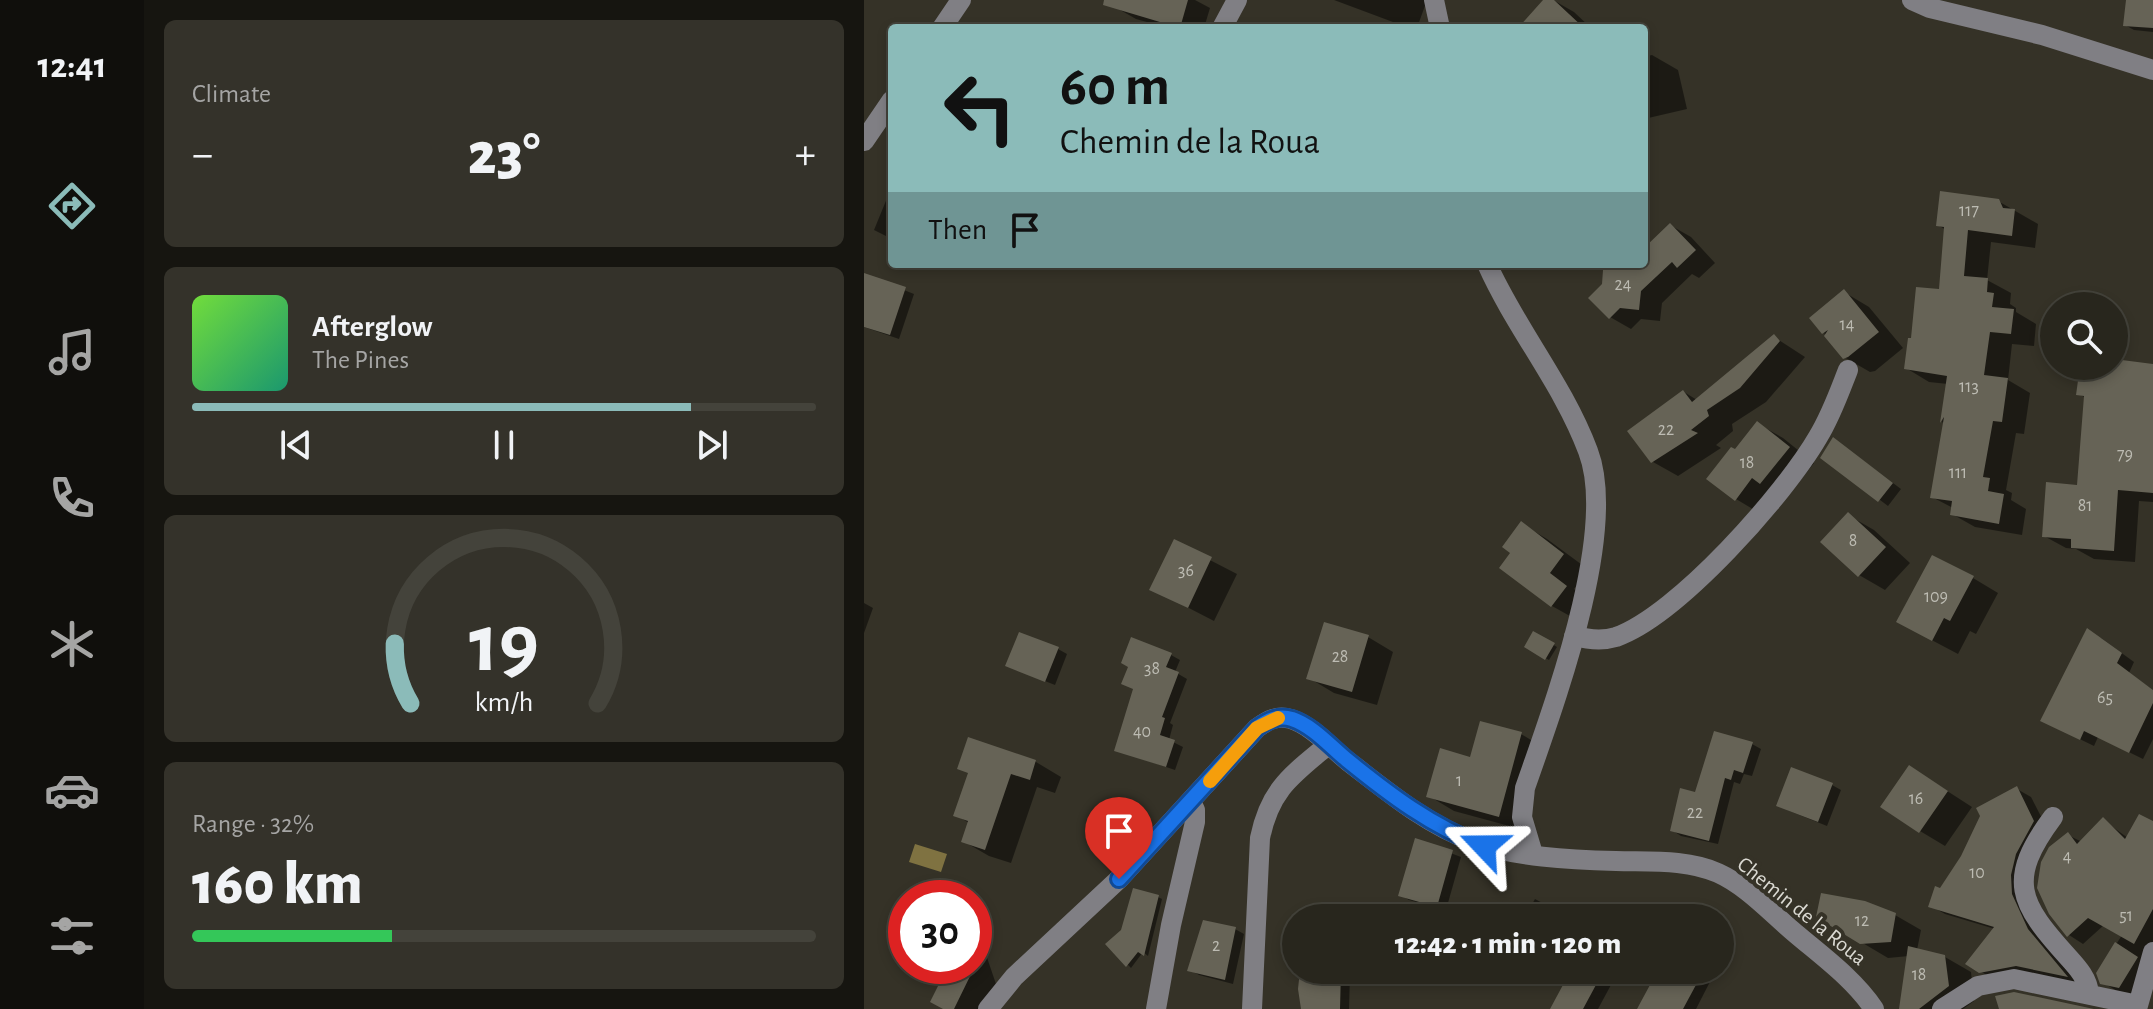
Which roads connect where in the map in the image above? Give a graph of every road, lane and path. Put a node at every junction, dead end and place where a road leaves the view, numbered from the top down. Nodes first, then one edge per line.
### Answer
1 (961, 0) edge
2 (1237, 0) edge
3 (1434, 0) edge
4 (1912, 0) edge
5 (945, 24) edge
6 (1224, 24) edge
7 (1439, 24) edge
8 (2153, 70) edge
9 (888, 106) edge
10 (864, 141) edge
11 (1489, 268) edge
12 (1848, 370) dead end
13 (1574, 636) junction
14 (1328, 745) junction
15 (1191, 802) junction
16 (2053, 817) dead end
17 (1533, 854) junction
18 (2153, 952) edge
19 (2089, 994) junction
20 (2137, 1007) edge
21 (988, 1009) edge
22 (1156, 1009) edge
23 (1252, 1009) edge
24 (1874, 1009) edge
25 (1942, 1009) edge

1 - 5 street
2 - 6 street
3 - 7 street
4 - 8 street
9 - 10 street
11 - 13 street
12 - 13 street
13 - 17 street
14 - 15 street, Chemin de la Roua
14 - 17 street, Chemin de la Roua
14 - 23 street
15 - 21 street, Chemin de la Roua
15 - 22 street
16 - 19 street
17 - 24 street, Chemin de la Roua
18 - 20 street
19 - 20 street
19 - 25 street

